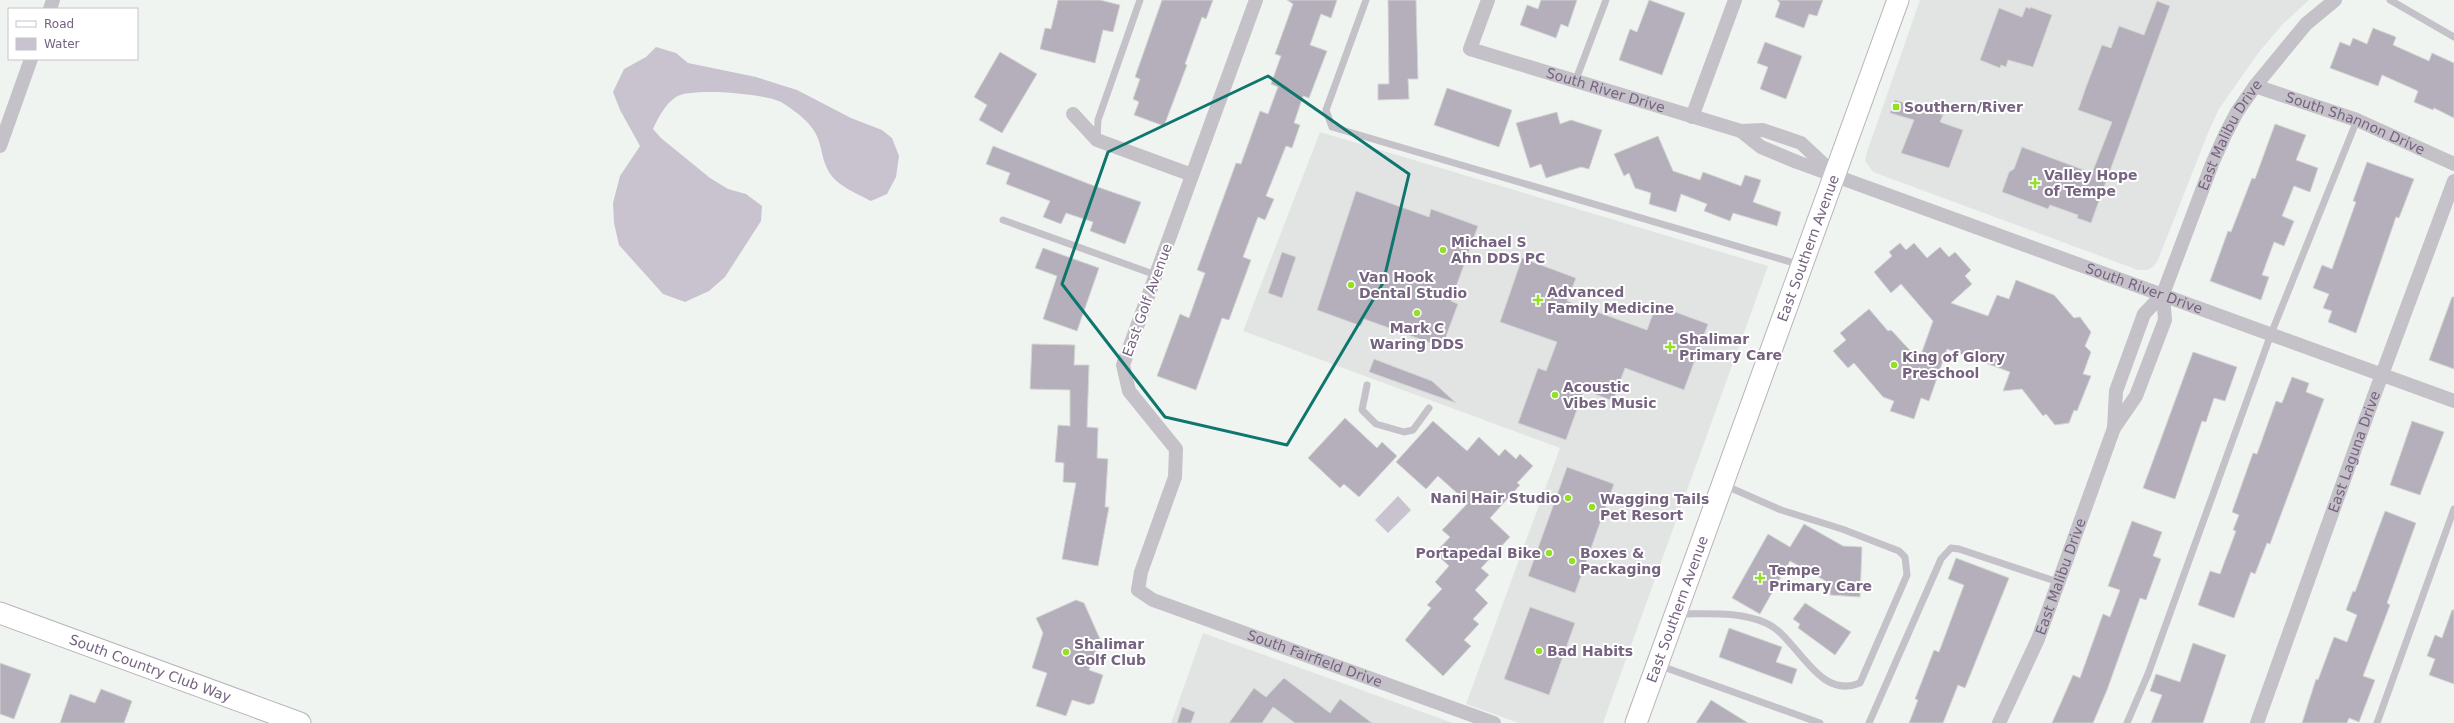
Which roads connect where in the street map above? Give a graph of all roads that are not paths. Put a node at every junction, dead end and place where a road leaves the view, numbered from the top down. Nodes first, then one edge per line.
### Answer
1 (1140, 0) edge
2 (1256, 0) edge
3 (1366, 0) edge
4 (1488, 0) edge
5 (1606, 0) edge
6 (1735, 0) edge
7 (1898, 0) edge
8 (2335, 0) edge
9 (2390, 0) edge
10 (2454, 37) edge
11 (32, 60) edge
12 (1575, 82) junction
13 (2255, 86) junction
14 (1073, 114) dead end
15 (1692, 117) junction
16 (2356, 120) junction
17 (1097, 140) junction
18 (0, 146) edge
19 (2454, 164) edge
20 (1192, 175) junction
21 (1835, 175) junction
22 (2454, 181) edge
23 (1003, 220) dead end
24 (1803, 266) junction
25 (1156, 275) junction
26 (2164, 294) junction
27 (2272, 334) junction
28 (2382, 374) junction
29 (1368, 385) dead end
30 (2454, 401) edge
31 (1429, 408) dead end
32 (2114, 428) junction
33 (1723, 484) junction
34 (2454, 509) edge
35 (2058, 582) junction
36 (1138, 590) joint
37 (0, 613) edge
38 (1676, 614) junction
39 (1658, 665) junction
40 (300, 723) edge
41 (1494, 723) edge
42 (1636, 723) edge
43 (1820, 723) edge
44 (1868, 723) edge
45 (2000, 723) edge
46 (2127, 723) edge
47 (2257, 723) edge
48 (2377, 723) edge

1 - 17 lane
2 - 20 street, East Golf Avenue
3 - 24 lane
4 - 12 street, South River Drive
5 - 12 lane
6 - 15 street
7 - 21 main road, East Southern Avenue
8 - 13 street, East Malibu Drive
9 - 10 lane
11 - 18 street
12 - 15 street, South River Drive
13 - 16 street, South Shannon Drive
13 - 26 street, East Malibu Drive
14 - 17 street
15 - 21 street, South River Drive
16 - 19 street, South Shannon Drive
16 - 27 lane
17 - 20 street
20 - 25 street, East Golf Avenue
21 - 24 main road, East Southern Avenue
21 - 26 street, South River Drive
22 - 28 street, East Laguna Drive
23 - 25 lane
24 - 33 main road, East Southern Avenue
25 - 36 street, East Golf Avenue
26 - 27 street, South River Drive
26 - 32 street, East Malibu Drive
26 - 32 street, East Malibu Drive
27 - 28 street, South River Drive
27 - 46 lane
28 - 30 street, South River Drive
28 - 47 street, East Laguna Drive
29 - 31 lane
32 - 35 street, East Malibu Drive
33 - 38 main road, East Southern Avenue
33 - 38 lane
34 - 48 lane
35 - 44 lane
35 - 45 street, East Malibu Drive
36 - 41 street, South Fairfield Drive
37 - 40 main road, South Country Club Way
38 - 39 main road, East Southern Avenue
39 - 42 main road, East Southern Avenue
39 - 43 lane

